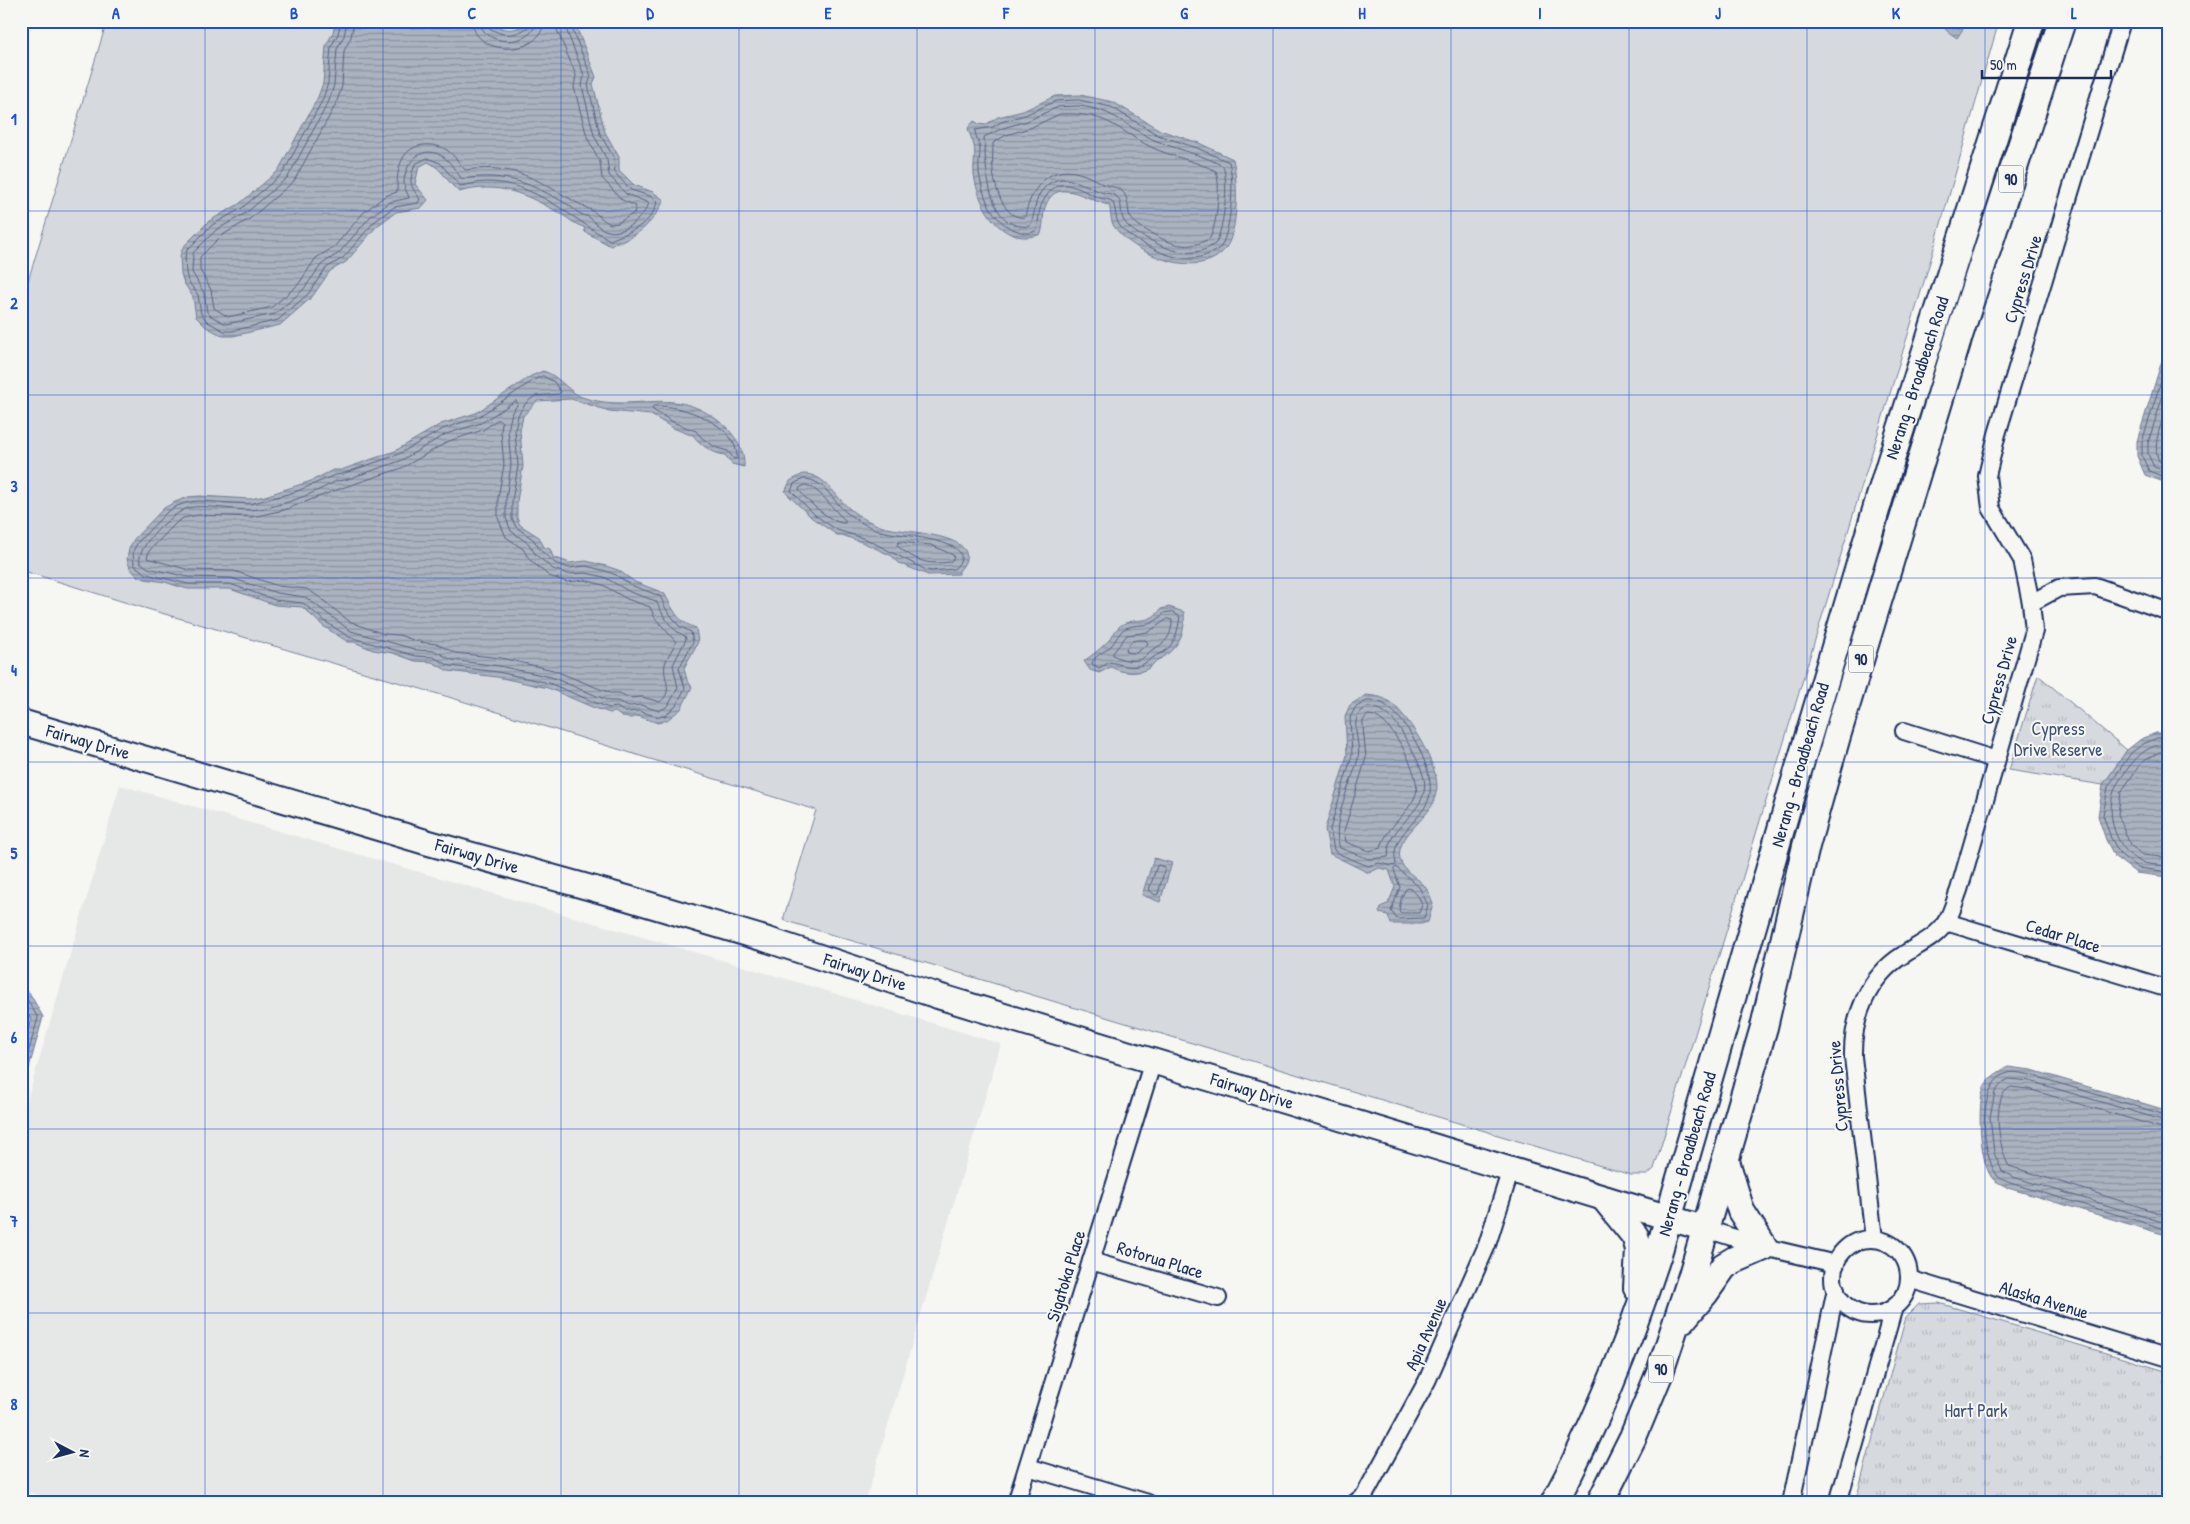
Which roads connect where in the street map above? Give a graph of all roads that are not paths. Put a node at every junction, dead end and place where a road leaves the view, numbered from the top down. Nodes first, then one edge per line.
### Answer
1 (2031, 21) edge
2 (2062, 21) edge
3 (2122, 21) edge
4 (2031, 603) junction
5 (2169, 612) edge
6 (21, 722) edge
7 (1904, 731) dead end
8 (1996, 760) junction
9 (1946, 922) junction
10 (2169, 989) edge
11 (1153, 1061) junction
12 (1726, 1161) junction
13 (1511, 1169) junction
14 (1606, 1200) junction
15 (1668, 1218) junction
16 (1706, 1229) junction
17 (1874, 1239) junction
18 (1764, 1247) junction
19 (1091, 1260) junction
20 (1836, 1264) junction
21 (1909, 1280) junction
22 (1836, 1289) junction
23 (1218, 1298) dead end
24 (1894, 1307) junction
25 (1635, 1324) junction
26 (1675, 1329) junction
27 (2169, 1358) edge
28 (1028, 1467) junction
29 (1016, 1503) edge
30 (1148, 1503) edge
31 (1355, 1503) edge
32 (1554, 1503) edge
33 (1600, 1503) edge
34 (1791, 1503) edge
35 (1838, 1503) edge

1 - 15 main road, Nerang - Broadbeach Road / 90
2 - 12 main road, Nerang - Broadbeach Road / 90
3 - 4 street, Cypress Drive
4 - 5 street
4 - 8 street, Cypress Drive
6 - 11 street, Fairway Drive
7 - 8 street
8 - 9 street, Cypress Drive
9 - 10 street, Cedar Place
9 - 17 street, Cypress Drive
11 - 13 street, Fairway Drive
11 - 19 street, Sigatoka Place
12 - 16 main road, Nerang - Broadbeach Road / 90
12 - 18 main road
13 - 14 street, Fairway Drive
13 - 31 street, Apia Avenue
14 - 15 street, Fairway Drive
14 - 25 main road
15 - 16 street, Fairway Drive
15 - 25 main road, Nerang - Broadbeach Road / 90
16 - 18 street
16 - 26 main road, Nerang - Broadbeach Road / 90
17 - 20 street
17 - 21 street
18 - 20 street
18 - 26 main road
19 - 23 street, Rotorua Place
19 - 28 street, Sigatoka Place
20 - 22 street
21 - 24 street
21 - 27 street, Alaska Avenue
22 - 24 street
22 - 34 street
24 - 35 street
25 - 32 main road, Nerang - Broadbeach Road / 90
26 - 33 main road, Nerang - Broadbeach Road / 90
28 - 29 street, Sigatoka Place
28 - 30 street

